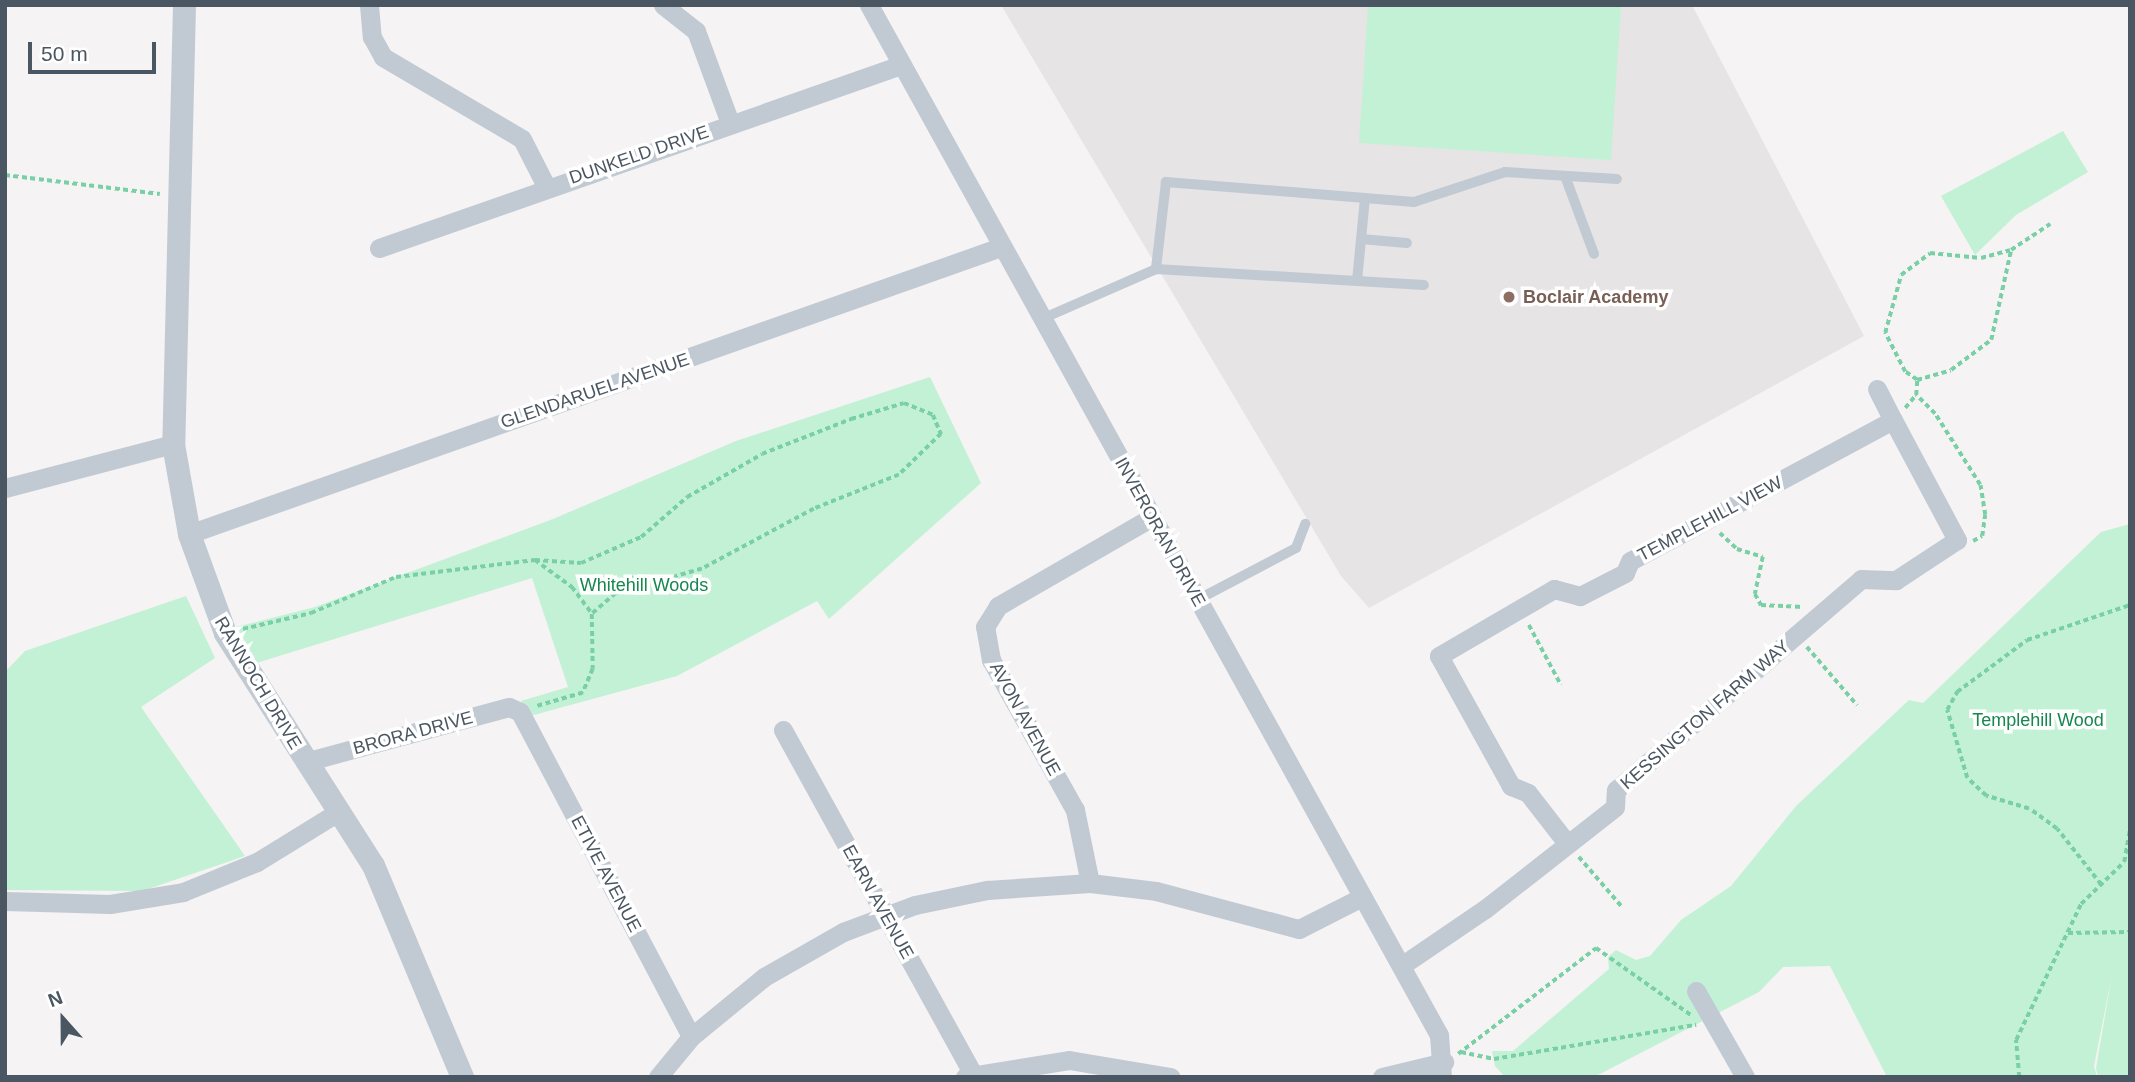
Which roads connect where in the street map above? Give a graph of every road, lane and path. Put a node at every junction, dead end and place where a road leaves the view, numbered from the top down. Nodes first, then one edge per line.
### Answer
1 (184, 5) edge
2 (369, 5) edge
3 (663, 5) edge
4 (869, 5) edge
5 (901, 65) junction
6 (730, 123) junction
7 (5, 175) edge
8 (1565, 176) junction
9 (1616, 179) dead end
10 (547, 188) junction
11 (183, 195) junction
12 (1365, 198) junction
13 (2050, 224) dead end
14 (1361, 239) junction
15 (1407, 243) dead end
16 (1001, 247) junction
17 (379, 248) dead end
18 (2011, 250) junction
19 (1594, 254) dead end
20 (1156, 269) junction
21 (1357, 281) junction
22 (1424, 285) dead end
23 (1044, 318) junction
24 (1917, 380) junction
25 (1877, 389) dead end
26 (1892, 420) junction
27 (173, 444) junction
28 (5, 488) edge
29 (1152, 517) junction
30 (1711, 519) junction
31 (1305, 524) dead end
32 (189, 534) junction
33 (1957, 540) junction
34 (535, 560) junction
35 (1197, 600) junction
36 (2130, 605) edge
37 (1520, 608) junction
38 (592, 614) junction
39 (1816, 617) junction
40 (225, 634) junction
41 (1796, 635) junction
42 (1561, 685) dead end
43 (1857, 705) dead end
44 (520, 712) junction
45 (783, 730) dead end
46 (305, 762) junction
47 (338, 811) junction
48 (2130, 829) edge
49 (1566, 842) junction
50 (1090, 883) junction
51 (2101, 885) junction
52 (1362, 897) junction
53 (5, 901) edge
54 (1623, 908) dead end
55 (884, 915) junction
56 (2130, 932) edge
57 (2068, 933) junction
58 (1401, 966) junction
59 (1703, 1006) junction
60 (691, 1037) junction
61 (1461, 1052) junction
62 (1443, 1069) edge
63 (969, 1075) edge
64 (462, 1077) edge
65 (658, 1077) edge
66 (1171, 1077) edge
67 (1382, 1077) edge
68 (1745, 1077) edge
69 (2019, 1077) edge

1 - 11 street, RANNOCH DRIVE
2 - 10 street
3 - 6 street
4 - 5 street, INVERORAN DRIVE
5 - 6 street, DUNKELD DRIVE
5 - 16 street, INVERORAN DRIVE
6 - 10 street, DUNKELD DRIVE
7 - 11 path
8 - 9 lane
8 - 12 lane
8 - 19 lane
10 - 17 street, DUNKELD DRIVE
11 - 27 street, RANNOCH DRIVE
12 - 14 lane
12 - 20 lane
13 - 18 path
14 - 15 lane
14 - 21 lane
16 - 23 street, INVERORAN DRIVE
16 - 32 street, GLENDARUEL AVENUE
18 - 24 path
18 - 24 path
20 - 21 lane
20 - 23 lane
21 - 22 lane
23 - 29 street, INVERORAN DRIVE
24 - 33 path
25 - 26 street
26 - 30 street, TEMPLEHILL VIEW
26 - 33 street
27 - 28 street
27 - 32 street, RANNOCH DRIVE
29 - 35 street, INVERORAN DRIVE
29 - 50 street, AVON AVENUE
30 - 37 street, TEMPLEHILL VIEW
30 - 39 path
31 - 35 lane
32 - 40 street, RANNOCH DRIVE
33 - 39 street, KESSINGTON FARM WAY
34 - 38 path
34 - 38 path
34 - 40 path
35 - 52 street, INVERORAN DRIVE
36 - 51 path
37 - 42 path
37 - 49 street, TEMPLEHILL VIEW
38 - 44 path
39 - 41 street, KESSINGTON FARM WAY
40 - 46 street, RANNOCH DRIVE
41 - 43 path
41 - 49 street, KESSINGTON FARM WAY
44 - 46 street, BRORA DRIVE
44 - 60 street, ETIVE AVENUE
45 - 55 street, EARN AVENUE
46 - 47 street, RANNOCH DRIVE
47 - 53 street
47 - 64 street, RANNOCH DRIVE
48 - 51 path
49 - 54 path
49 - 58 street, KESSINGTON FARM WAY
50 - 52 street
50 - 55 street
51 - 57 path
52 - 58 street, INVERORAN DRIVE
55 - 60 street
55 - 63 street, EARN AVENUE
56 - 57 path
57 - 69 path
58 - 62 street, INVERORAN DRIVE
59 - 61 path
59 - 61 path
59 - 68 street
60 - 65 street
61 - 62 path
62 - 67 street
63 - 66 street

